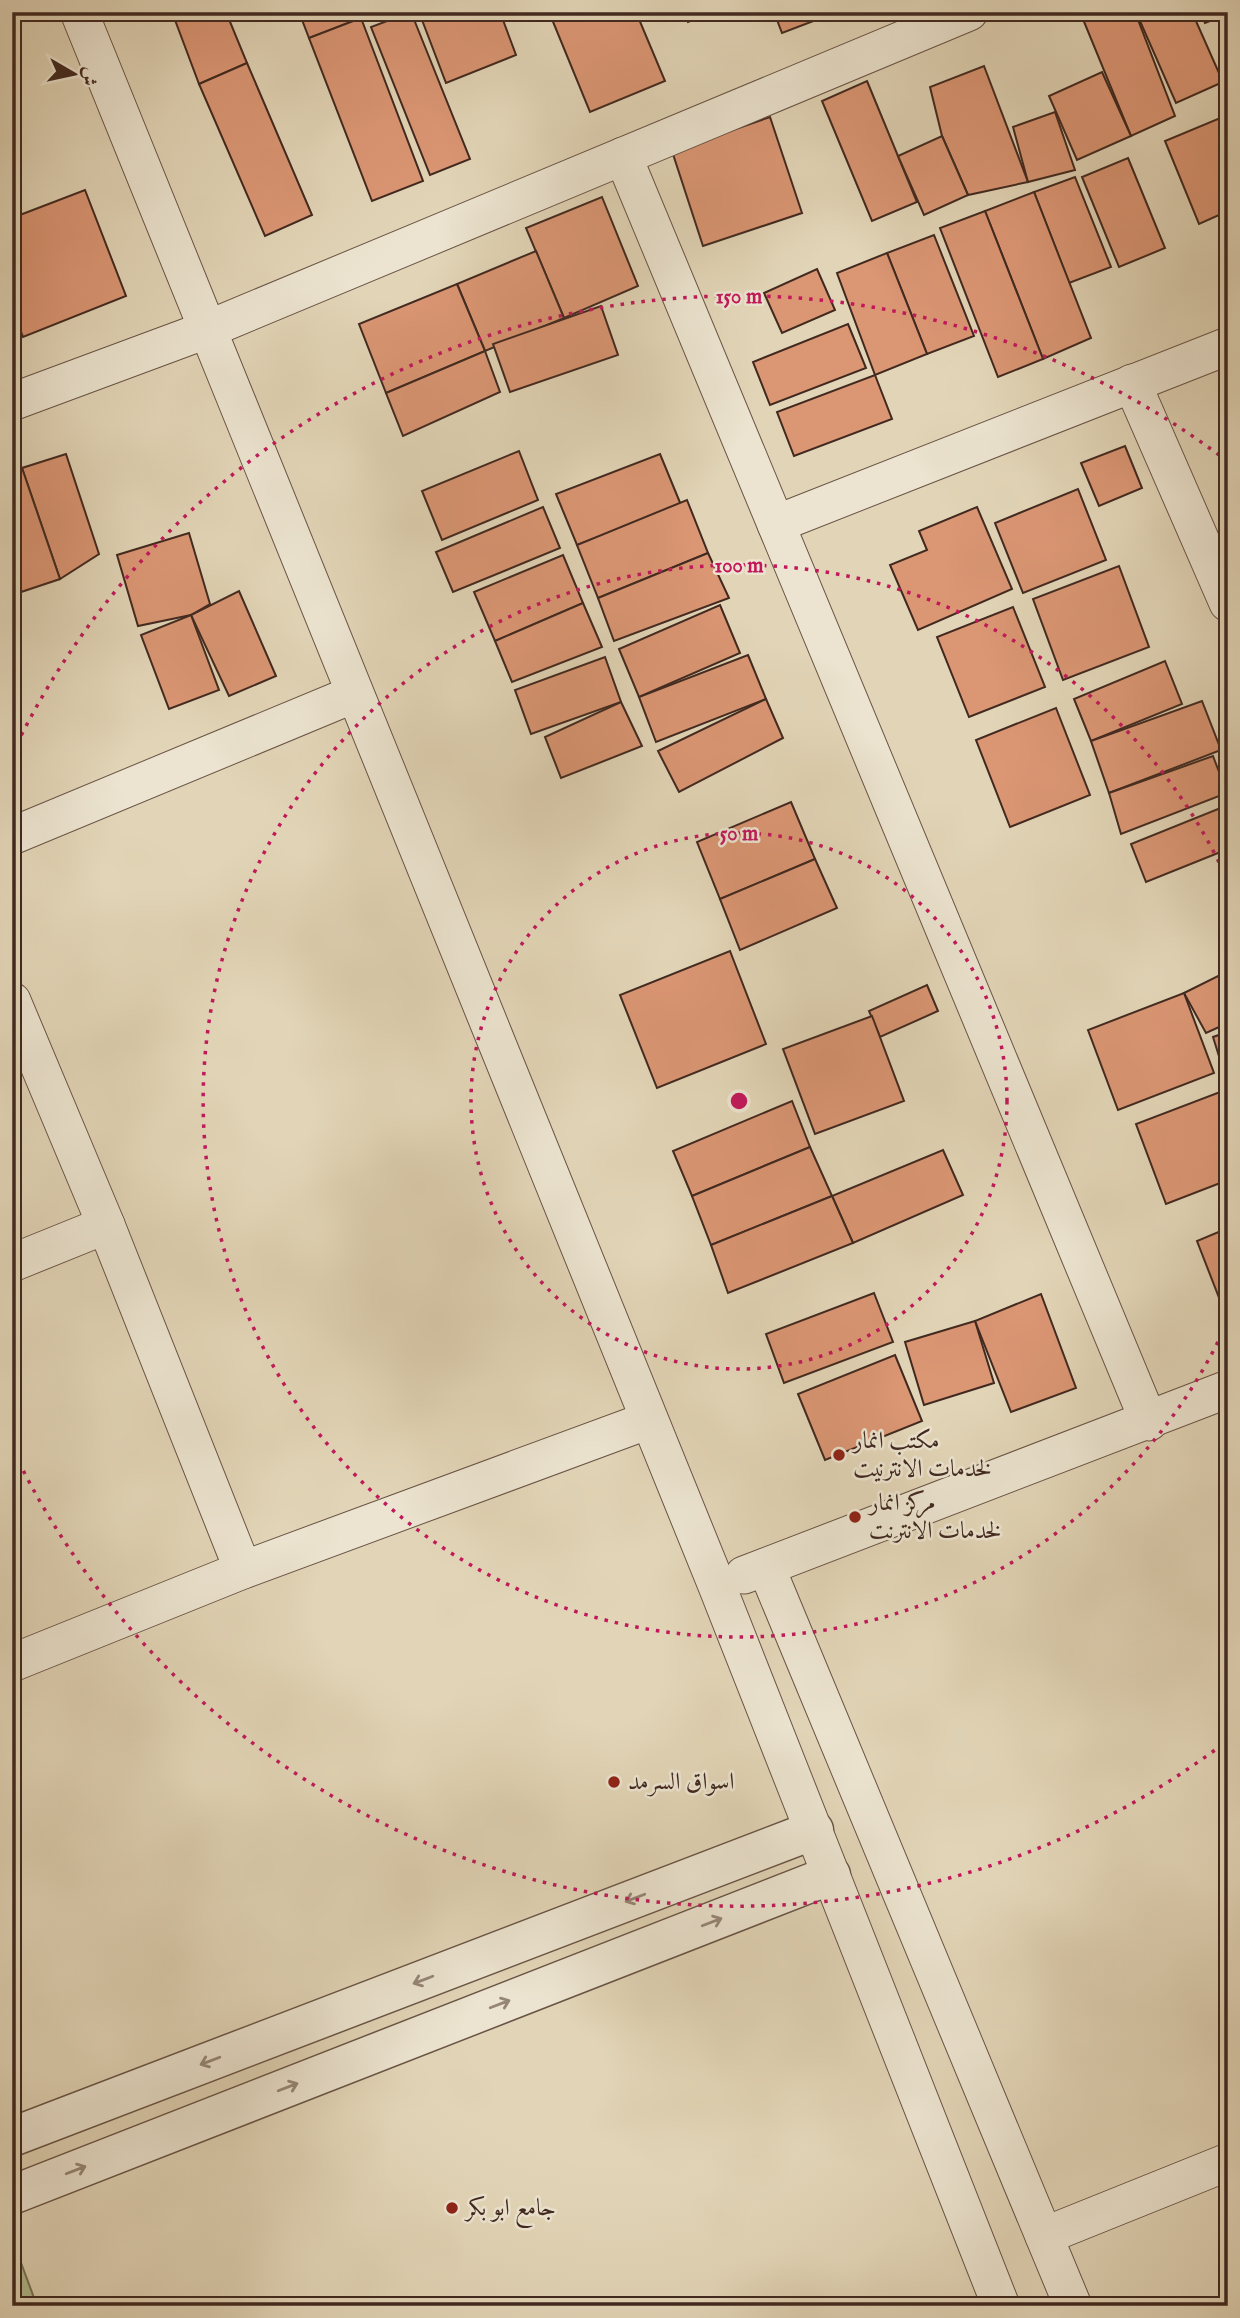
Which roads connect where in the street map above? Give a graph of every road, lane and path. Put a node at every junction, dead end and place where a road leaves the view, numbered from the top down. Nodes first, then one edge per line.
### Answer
1 (79, 12) edge
2 (969, 12) edge
3 (623, 156) junction
4 (206, 330) junction
5 (1228, 346) edge
6 (1132, 383) junction
7 (12, 402) edge
8 (776, 524) junction
9 (1228, 603) edge
10 (354, 694) junction
11 (12, 836) edge
12 (12, 1001) edge
13 (106, 1225) junction
14 (12, 1263) edge
15 (1228, 1390) edge
16 (649, 1420) junction
17 (1149, 1422) junction
18 (766, 1567) junction
19 (243, 1570) junction
20 (717, 1586) junction
21 (12, 1663) edge
22 (814, 1830) junction
23 (831, 1875) junction
24 (12, 2137) edge
25 (1228, 2162) edge
26 (12, 2195) edge
27 (1044, 2236) junction
28 (1002, 2306) edge
29 (1073, 2306) edge

1 - 4 street
2 - 3 street
3 - 4 street
3 - 8 street
4 - 7 street
4 - 10 street
5 - 6 street
6 - 8 street
6 - 9 street
8 - 17 street
10 - 11 street
10 - 16 street
12 - 13 street
13 - 14 street
13 - 19 street
15 - 17 street
16 - 19 street
16 - 20 street
17 - 18 street
18 - 20 street
18 - 27 street
19 - 21 street
20 - 22 street
22 - 23 street
22 -> 24 street
26 -> 23 street
23 - 28 street
25 - 27 street
27 - 29 street

